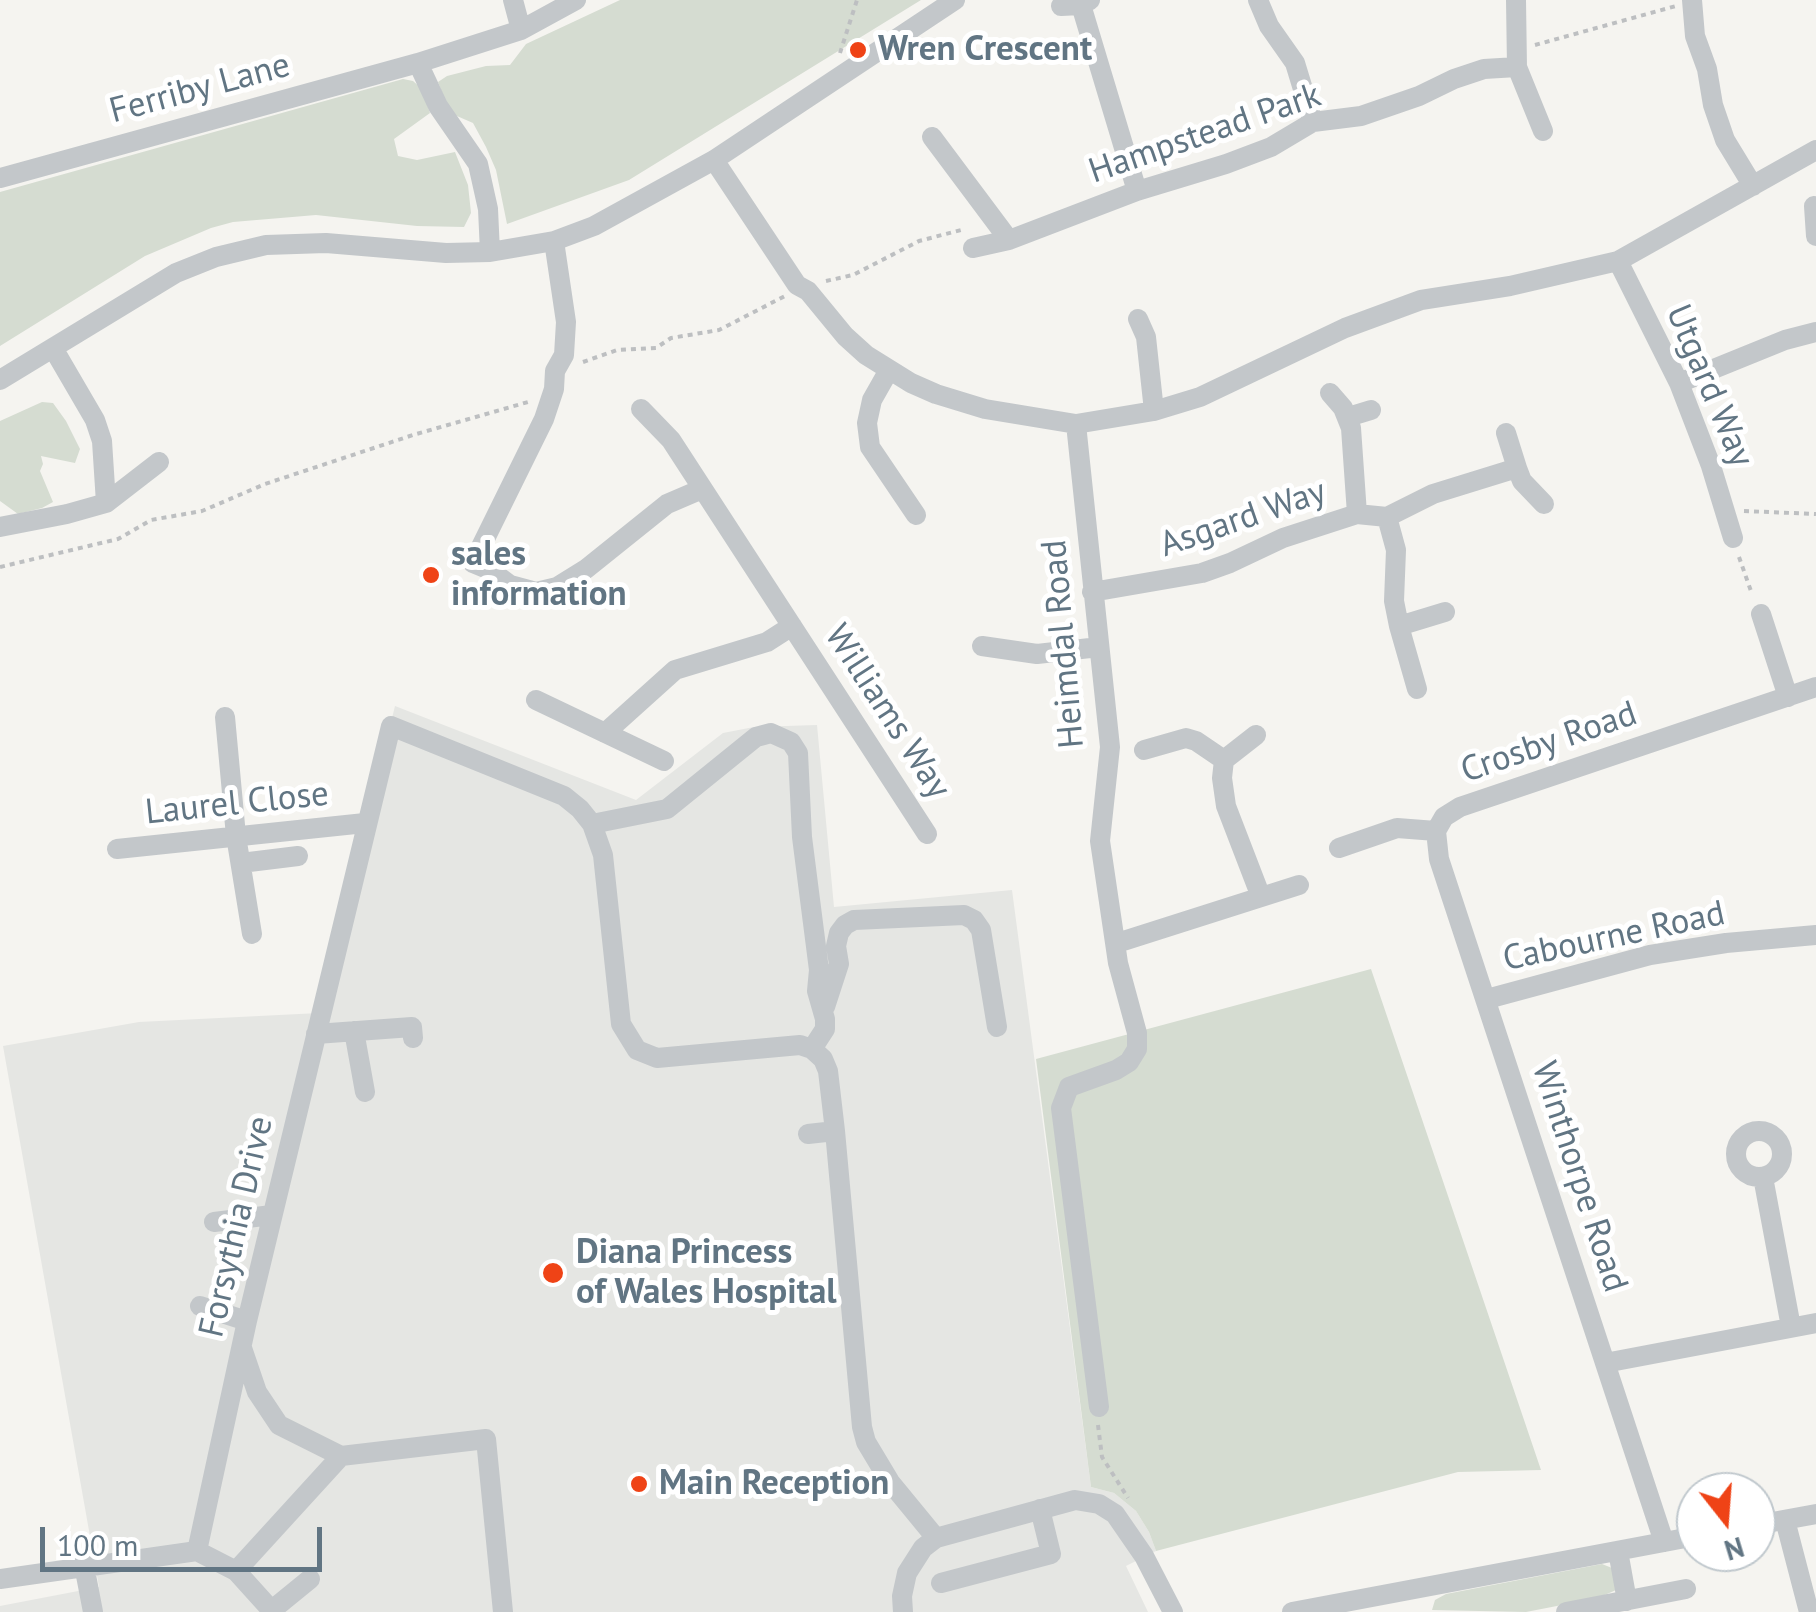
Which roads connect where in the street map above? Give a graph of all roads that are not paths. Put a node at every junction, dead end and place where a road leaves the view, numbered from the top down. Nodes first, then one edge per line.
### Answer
1 (513, 0) edge
2 (576, 0) edge
3 (956, 0) edge
4 (1258, 0) edge
5 (1516, 0) edge
6 (1691, 2) edge
7 (1077, 4) edge
8 (521, 30) junction
9 (418, 63) junction
10 (1517, 66) junction
11 (1313, 122) junction
12 (1542, 131) dead end
13 (932, 137) dead end
14 (1816, 150) edge
15 (714, 160) junction
16 (0, 178) edge
17 (1753, 186) junction
18 (1137, 191) junction
19 (1814, 206) edge
20 (1816, 236) edge
21 (1008, 240) junction
22 (554, 241) junction
23 (977, 247) road end
24 (490, 252) junction
25 (1618, 261) junction
26 (1138, 318) dead end
27 (1816, 332) edge
28 (53, 348) junction
29 (889, 370) junction
30 (0, 380) edge
31 (1679, 383) junction
32 (1330, 393) dead end
33 (641, 409) dead end
34 (1371, 410) dead end
35 (1154, 411) junction
36 (1348, 418) junction
37 (1076, 424) junction
38 (1506, 433) dead end
39 (160, 462) dead end
40 (1517, 468) junction
41 (702, 489) junction
42 (106, 503) junction
43 (1544, 504) dead end
44 (1357, 514) junction
45 (916, 515) dead end
46 (1387, 517) junction
47 (0, 526) edge
48 (1733, 538) road end
49 (1092, 592) junction
50 (1757, 604) road end
51 (1445, 612) dead end
52 (792, 626) junction
53 (1398, 626) junction
54 (982, 646) dead end
55 (1099, 647) junction
56 (1816, 687) edge
57 (1417, 689) dead end
58 (1788, 697) junction
59 (536, 700) dead end
60 (225, 717) dead end
61 (605, 733) junction
62 (1256, 735) dead end
63 (1144, 750) dead end
64 (1224, 760) junction
65 (664, 761) dead end
66 (365, 823) junction
67 (592, 824) junction
68 (1436, 831) junction
69 (927, 834) dead end
70 (236, 836) junction
71 (1339, 848) dead end
72 (117, 849) dead end
73 (298, 856) dead end
74 (241, 864) junction
75 (1299, 885) dead end
76 (1261, 897) junction
77 (252, 934) dead end
78 (1816, 935) edge
79 (1116, 944) junction
80 (1487, 998) junction
81 (825, 1020) junction
82 (997, 1027) dead end
83 (354, 1031) junction
84 (316, 1034) junction
85 (413, 1038) dead end
86 (812, 1049) junction
87 (365, 1092) dead end
88 (835, 1131) junction
89 (808, 1134) dead end
90 (1763, 1177) dead end
91 (272, 1215) junction
92 (214, 1222) dead end
93 (200, 1306) dead end
94 (247, 1321) junction
95 (1816, 1323) edge
96 (1791, 1328) junction
97 (242, 1346) junction
98 (1605, 1363) junction
99 (1099, 1407) road end
100 (341, 1456) junction
101 (1040, 1509) junction
102 (1816, 1514) edge
103 (1784, 1520) junction
104 (1776, 1521) edge
105 (936, 1538) junction
106 (1676, 1540) edge
107 (1664, 1542) junction
108 (197, 1551) junction
109 (1618, 1551) junction
110 (84, 1565) junction
111 (236, 1571) junction
112 (0, 1579) edge
113 (310, 1579) dead end
114 (941, 1583) dead end
115 (1416, 1590) junction
116 (1686, 1590) dead end
117 (1627, 1601) junction
118 (272, 1611) edge
119 (93, 1612) edge
120 (503, 1612) edge
121 (903, 1612) edge
122 (1172, 1612) edge
123 (1292, 1612) edge
124 (1422, 1612) edge
125 (1566, 1612) edge
126 (1810, 1612) edge

1 - 8 street
2 - 8 street, Ferriby Lane
3 - 15 street
4 - 11 street
5 - 10 street
6 - 17 street
7 - 18 street
8 - 9 street, Ferriby Lane
9 - 16 street, Ferriby Lane
9 - 24 street
10 - 11 street, Hampstead Park
10 - 12 street
11 - 18 street, Hampstead Park
13 - 21 street
14 - 17 street
15 - 22 street
15 - 29 street
17 - 25 street
18 - 21 street, Hampstead Park
19 - 20 street
21 - 23 street, Hampstead Park
22 - 24 street
22 - 41 street
24 - 28 street
25 - 31 street, Utgard Way
25 - 35 street
26 - 35 street
27 - 31 street
28 - 30 street
28 - 42 street
29 - 37 street
29 - 45 street
31 - 48 street, Utgard Way
32 - 36 street
33 - 41 street, Williams Way
34 - 36 street
35 - 37 street
36 - 44 street, Asgard Way
37 - 49 street, Heimdal Road
38 - 40 street
39 - 42 street
40 - 43 street
40 - 46 street
41 - 52 street, Williams Way
42 - 47 street
44 - 46 street, Asgard Way
44 - 49 street, Asgard Way
46 - 53 street
49 - 55 street, Heimdal Road
50 - 58 street
51 - 53 street
52 - 61 street, Williams Way
52 - 69 street, Williams Way
53 - 57 street
54 - 55 street
55 - 79 street, Heimdal Road
56 - 58 street, Crosby Road
58 - 68 street, Crosby Road
59 - 61 street
60 - 70 street
61 - 65 street
62 - 64 street
63 - 64 street
64 - 76 street
66 - 67 street, Forsythia Drive
66 - 70 street, Laurel Close
66 - 84 street, Forsythia Drive
67 - 81 street
67 - 86 street
68 - 71 street, Crosby Road
68 - 80 street, Winthorpe Road
70 - 72 street, Laurel Close
70 - 74 street
73 - 74 street
74 - 77 street
75 - 76 street
76 - 79 street
78 - 80 street, Cabourne Road
79 - 99 street, Heimdal Road
80 - 98 street, Winthorpe Road
81 - 82 street
81 - 86 street
83 - 84 street
83 - 85 street
83 - 87 street
84 - 91 street, Forsythia Drive
86 - 88 street
88 - 89 street
88 - 105 street
90 - 96 street
91 - 92 street
91 - 94 street, Forsythia Drive
93 - 94 street
94 - 97 street, Forsythia Drive
95 - 96 street
96 - 98 street
97 - 100 street
97 - 108 street, Forsythia Drive
98 - 107 street, Winthorpe Road
100 - 111 street
100 - 120 street
101 - 105 street
101 - 114 street
101 - 122 street
102 - 103 street
103 - 104 street
103 - 126 street
105 - 121 street
106 - 107 street
107 - 109 street
108 - 110 street
108 - 111 street
109 - 115 street
109 - 117 street
110 - 112 street
110 - 119 street
111 - 118 street
113 - 118 street
115 - 123 street
115 - 124 street
116 - 117 street
117 - 125 street

